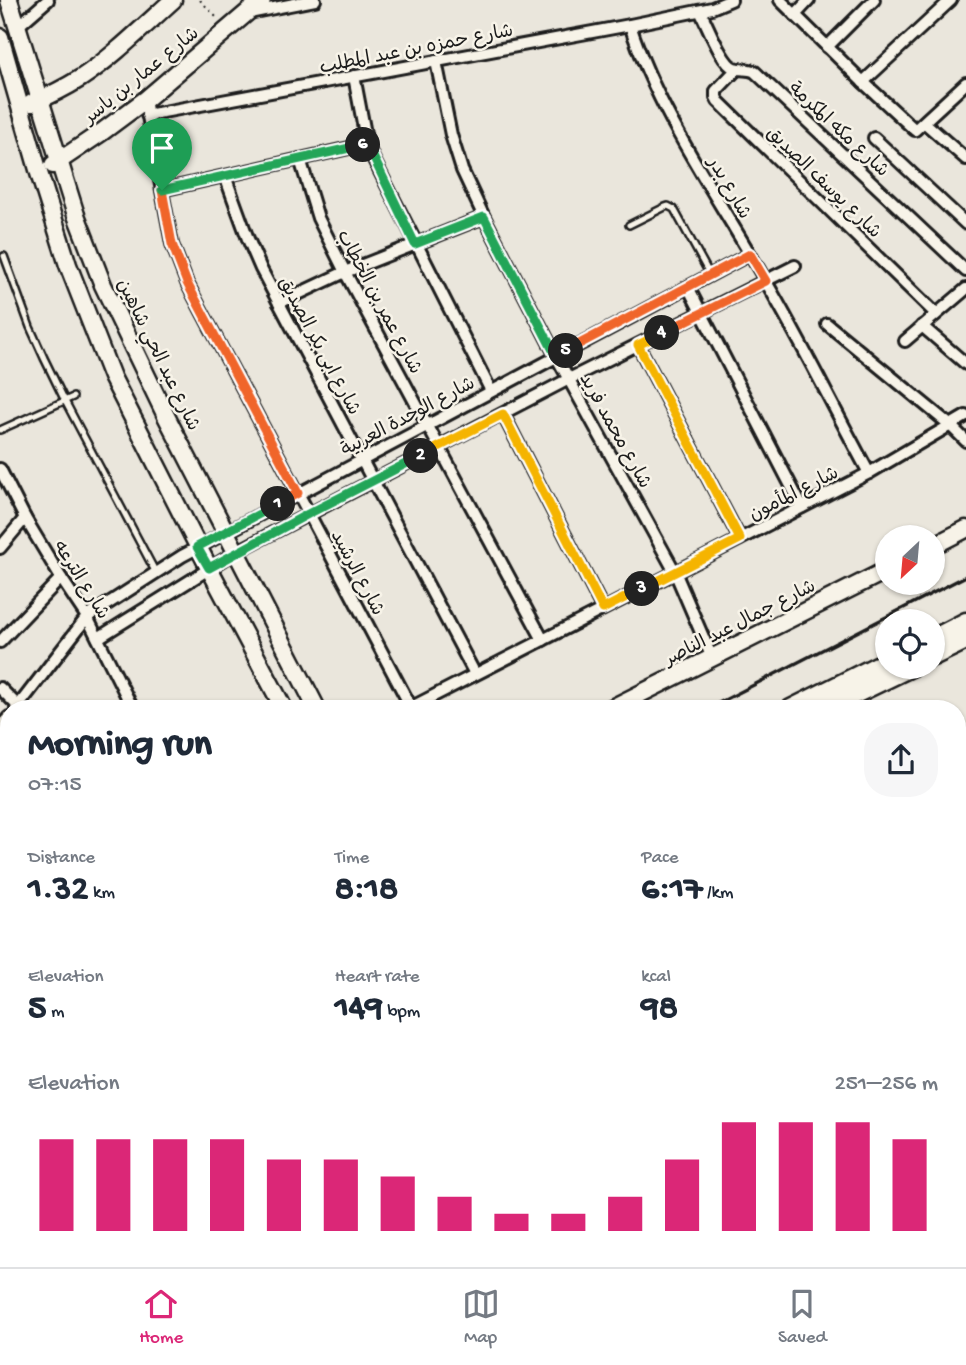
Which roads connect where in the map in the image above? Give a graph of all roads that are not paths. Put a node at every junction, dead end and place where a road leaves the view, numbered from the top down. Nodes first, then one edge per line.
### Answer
1 (9, 0) edge
2 (48, 0) edge
3 (173, 0) edge
4 (262, 0) edge
5 (315, 0) edge
6 (731, 0) edge
7 (780, 0) edge
8 (809, 0) edge
9 (874, 0) edge
10 (951, 0) edge
11 (700, 11) junction
12 (248, 13) junction
13 (795, 15) junction
14 (630, 25) junction
15 (18, 27) junction
16 (0, 37) edge
17 (827, 47) junction
18 (436, 61) junction
19 (3, 62) edge
20 (737, 69) junction
21 (354, 76) junction
22 (863, 82) junction
23 (966, 83) edge
24 (955, 93) junction
25 (40, 99) junction
26 (966, 103) edge
27 (146, 107) junction
28 (21, 108) junction
29 (925, 123) junction
30 (874, 138) dead end
31 (367, 144) junction
32 (300, 159) junction
33 (966, 159) edge
34 (60, 161) junction
35 (39, 173) junction
36 (225, 176) junction
37 (162, 190) junction
38 (484, 217) junction
39 (966, 224) edge
40 (629, 225) dead end
41 (415, 244) junction
42 (750, 254) junction
43 (4, 256) dead end
44 (795, 266) dead end
45 (966, 271) edge
46 (345, 272) junction
47 (710, 275) junction
48 (766, 281) junction
49 (688, 287) junction
50 (966, 289) edge
51 (279, 303) junction
52 (702, 313) junction
53 (936, 314) junction
54 (827, 324) dead end
55 (922, 326) junction
56 (905, 341) dead end
57 (638, 345) junction
58 (556, 356) junction
59 (966, 364) edge
60 (569, 379) junction
61 (491, 391) junction
62 (73, 397) dead end
63 (65, 401) junction
64 (503, 414) junction
65 (966, 416) edge
66 (427, 425) junction
67 (950, 425) junction
68 (0, 430) edge
69 (966, 441) edge
70 (439, 447) junction
71 (362, 459) junction
72 (0, 469) edge
73 (869, 473) junction
74 (374, 480) junction
75 (298, 493) junction
76 (803, 507) junction
77 (308, 514) junction
78 (25, 518) junction
79 (966, 529) edge
80 (225, 532) junction
81 (740, 539) junction
82 (945, 540) edge
83 (197, 547) junction
84 (0, 548) edge
85 (236, 552) junction
86 (209, 568) junction
87 (675, 572) junction
88 (156, 573) junction
89 (875, 575) edge
90 (61, 578) junction
91 (603, 609) junction
92 (87, 617) junction
93 (966, 622) edge
94 (945, 633) edge
95 (98, 638) junction
96 (543, 640) junction
97 (966, 640) edge
98 (0, 642) edge
99 (945, 650) edge
100 (712, 659) junction
101 (875, 667) edge
102 (475, 674) junction
103 (886, 679) edge
104 (25, 700) edge
105 (129, 700) edge
106 (279, 700) edge
107 (312, 700) edge
108 (406, 700) edge
109 (425, 700) edge
110 (628, 700) edge
111 (809, 700) edge
112 (843, 700) edge

1 - 15 main road, شارع عبد الحي شاهين
2 - 15 street
3 - 25 main road, شارع عمار بن ياسر
4 - 12 main road, شارع عمار بن ياسر
5 - 12 street
6 - 11 street, شارع حمزه بن عبد المطلب
7 - 13 street
8 - 13 street
9 - 17 street
10 - 22 street
11 - 14 street, شارع حمزه بن عبد المطلب
11 - 20 street, شارع مكه المكرمة
12 - 27 main road, شارع عمار بن ياسر
13 - 17 street
14 - 18 street, شارع حمزه بن عبد المطلب
14 - 42 street, شارع بدر
15 - 25 main road, شارع عبد الحي شاهين
16 - 19 main road
17 - 22 street
18 - 21 street, شارع حمزه بن عبد المطلب
18 - 38 street, شارع محمد فريد
19 - 28 main road
20 - 45 street, شارع مكه المكرمة
20 - 53 street, شارع يوسف الصديق
21 - 27 street, شارع حمزه بن عبد المطلب
21 - 31 street
22 - 29 street
23 - 24 street
24 - 26 street
24 - 29 street
25 - 28 main road, شارع عمار بن ياسر
25 - 34 main road, شارع عبد الحي شاهين
27 - 34 main road, شارع عمار بن ياسر
27 - 37 street, شارع الرشيد
28 - 35 main road
29 - 33 street
30 - 39 street
31 - 32 street
31 - 41 street
32 - 36 street
32 - 46 street, شارع عمر بن الخطاب
34 - 35 main road, شارع عمار بن ياسر
34 - 80 main road, شارع عبد الحي شاهين
35 - 83 main road
36 - 37 street
36 - 51 street, شارع ابى بكر الصديق
37 - 75 street, شارع الرشيد
38 - 41 street
38 - 58 street, شارع محمد فريد
40 - 47 lane
41 - 46 street
41 - 61 street
42 - 47 street, شارع الوحدة العربية
42 - 48 street, شارع بدر
43 - 63 lane
44 - 48 street
46 - 51 street
46 - 66 street, شارع عمر بن الخطاب
47 - 49 street, شارع الوحدة العربية
48 - 52 street
48 - 73 street, شارع بدر
49 - 52 street
49 - 58 street, شارع الوحدة العربية
50 - 53 street
51 - 71 street, شارع ابى بكر الصديق
52 - 57 street
52 - 76 street
53 - 55 street
54 - 67 street
55 - 56 street
55 - 59 street
57 - 60 street
57 - 81 street
58 - 60 street, شارع محمد فريد
58 - 61 street, شارع الوحدة العربية
60 - 64 street
60 - 87 street, شارع محمد فريد
61 - 66 street, شارع الوحدة العربية
62 - 63 lane
63 - 68 lane
63 - 88 lane
64 - 70 street
64 - 91 street
65 - 67 street, شارع المأمون
66 - 70 street, شارع عمر بن الخطاب
66 - 71 street, شارع الوحدة العربية
67 - 69 street
67 - 73 street, شارع المأمون
70 - 74 street
70 - 96 street, شارع عمر بن الخطاب
71 - 74 street, شارع ابى بكر الصديق
71 - 75 street, شارع الوحدة العربية
72 - 78 street, شارع الترعه
73 - 76 street, شارع المأمون
74 - 77 street
74 - 102 street, شارع ابى بكر الصديق
75 - 77 street, شارع الرشيد
75 - 80 street, شارع الوحدة العربية
76 - 81 street, شارع المأمون
77 - 85 street
77 - 108 street, شارع الرشيد
78 - 84 street
78 - 90 street, شارع الترعه
79 - 82 main road
80 - 83 street, شارع الوحدة العربية
80 - 85 main road, شارع عبد الحي شاهين
81 - 87 street, شارع المأمون
83 - 86 main road
83 - 88 street, شارع الوحدة العربية
85 - 86 street
85 - 107 main road, شارع عبد الحي شاهين
86 - 95 street
86 - 106 main road
87 - 91 street, شارع المأمون
87 - 100 street, شارع محمد فريد
88 - 92 street, شارع الوحدة العربية
89 - 100 main road, شارع جمال عبد الناصر
90 - 92 street, شارع الترعه
90 - 98 street
91 - 96 street, شارع المأمون
92 - 95 street, شارع الترعه
92 - 104 street
93 - 94 main road
95 - 105 street, شارع الترعه
96 - 102 street, شارع المأمون
97 - 99 main road
100 - 110 main road, شارع جمال عبد الناصر
101 - 111 main road
102 - 109 street, شارع المأمون
103 - 112 main road

